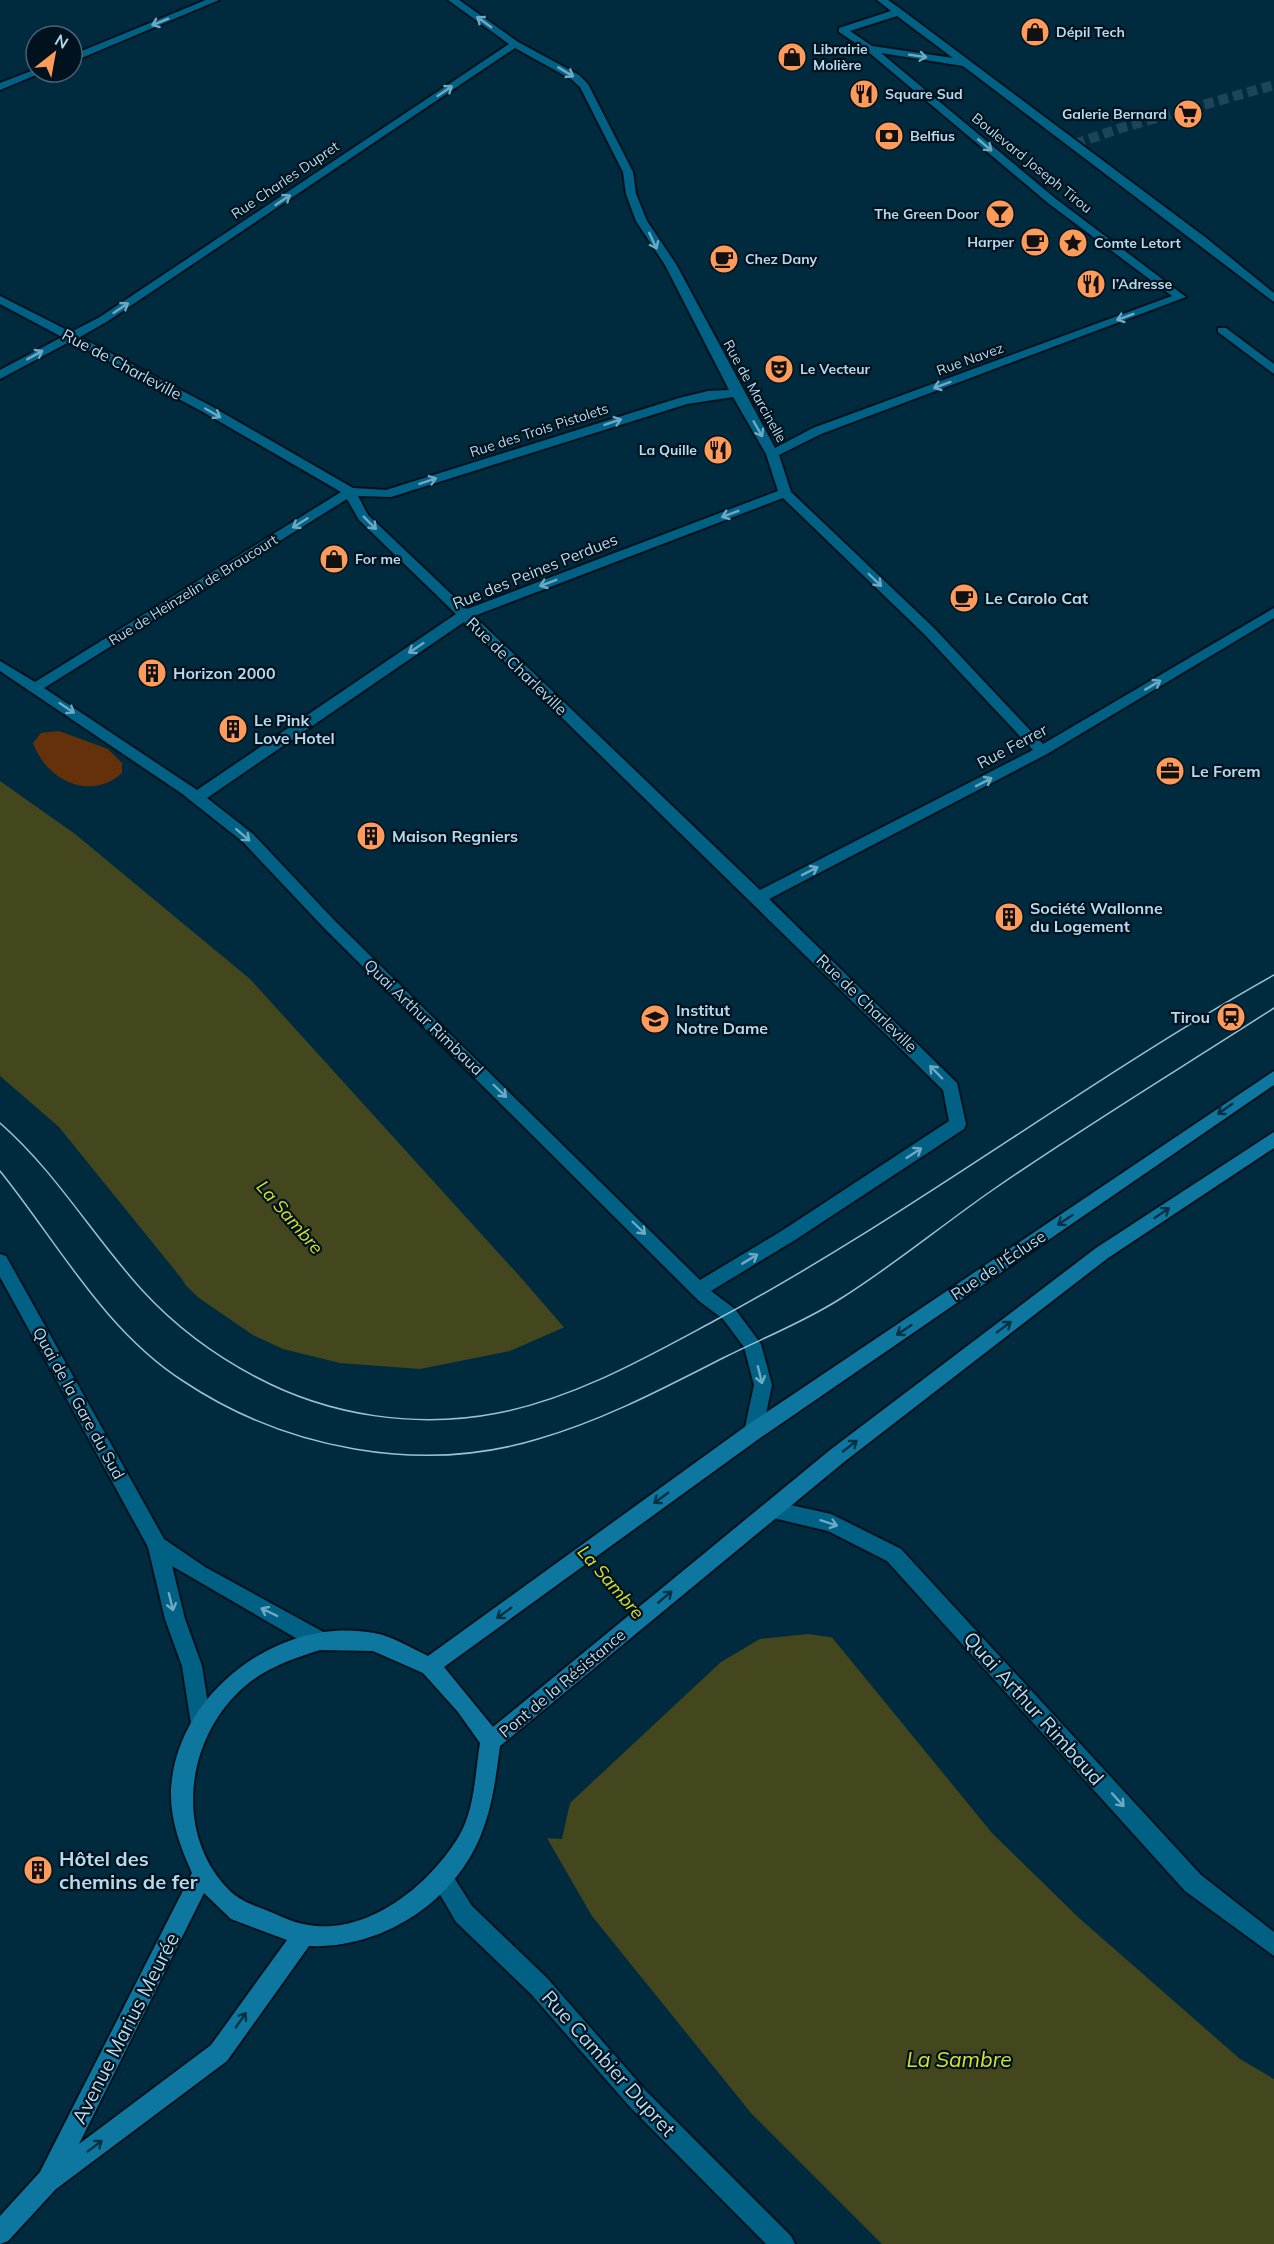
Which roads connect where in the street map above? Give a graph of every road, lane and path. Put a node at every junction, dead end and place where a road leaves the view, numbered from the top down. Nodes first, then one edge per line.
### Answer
1 (214, 0) edge
2 (453, 0) edge
3 (882, 0) edge
4 (899, 12) junction
5 (515, 44) junction
6 (868, 48) junction
7 (84, 53) edge
8 (968, 63) junction
9 (24, 78) edge
10 (0, 87) edge
11 (1180, 297) joint
12 (0, 299) edge
13 (1274, 299) edge
14 (1222, 330) dead end
15 (69, 336) junction
16 (1274, 370) edge
17 (0, 375) edge
18 (737, 393) junction
19 (772, 454) junction
20 (350, 492) junction
21 (784, 493) junction
22 (1274, 612) edge
23 (464, 615) junction
24 (0, 665) edge
25 (36, 687) junction
26 (1042, 752) junction
27 (198, 797) junction
28 (758, 898) junction
29 (1274, 1077) edge
30 (1274, 1139) edge
31 (0, 1261) edge
32 (699, 1289) junction
33 (753, 1432) junction
34 (767, 1514) junction
35 (157, 1545) junction
36 (320, 1641) junction
37 (430, 1666) junction
38 (201, 1724) junction
39 (491, 1741) junction
40 (202, 1875) junction
41 (442, 1879) junction
42 (304, 1935) junction
43 (1274, 1945) edge
44 (48, 2181) junction
45 (0, 2233) edge
46 (783, 2244) edge

1 -> 7 street
5 -> 2 street, Rue de Marcinelle
3 - 4 street, Boulevard Joseph Tirou
4 - 6 street, Boulevard Joseph Tirou
4 - 8 street, Boulevard Joseph Tirou
15 -> 5 street, Rue Charles Dupret
5 -> 18 street, Rue de Marcinelle
6 -> 8 street, Boulevard Joseph Tirou
6 -> 11 street, Boulevard Joseph Tirou
8 - 13 street, Boulevard Joseph Tirou
9 - 10 street
11 -> 19 street, Rue Navez
12 - 15 street, Rue de Charleville
14 - 16 street
17 -> 15 street, Rue Charles Dupret
15 -> 20 street, Rue de Charleville
18 -> 19 street, Rue de Marcinelle
20 -> 18 street, Rue des Trois Pistolets
19 - 21 street, Rue de Marcinelle
20 -> 23 street, Rue de Charleville
20 -> 25 street, Rue de Heinzelin de Braucourt
21 -> 23 street, Rue des Peines Perdues
21 -> 26 street, Rue de Marcinelle
26 -> 22 street, Rue Ferrer
23 -> 27 street, Rue des Peines Perdues
23 - 28 street, Rue de Charleville
24 - 25 street, Quai Arthur Rimbaud
25 -> 27 street, Quai Arthur Rimbaud
28 -> 26 street, Rue Ferrer
27 -> 32 street, Quai Arthur Rimbaud
32 -> 28 street, Rue de Charleville
29 -> 33 main road, Rue de l'Écluse
34 -> 30 main road
31 - 35 street, Quai de la Gare du Sud
32 -> 33 street, Quai Arthur Rimbaud
33 -> 37 main road, Rue de l'Écluse
39 -> 34 main road, Pont de la Résistance
34 -> 43 street, Quai Arthur Rimbaud
36 -> 35 street, Quai de la Gare du Sud
35 -> 38 street, Quai de la Gare du Sud
36 - 37 main road
36 - 38 main road
37 - 39 main road
38 - 40 main road
39 - 41 main road
40 - 42 main road
40 - 44 main road, Avenue Marius Meurée
41 - 42 main road
41 - 46 street, Rue Cambier Dupret
44 -> 42 main road, Avenue Marius Meurée
44 - 45 main road, Avenue Marius Meurée

